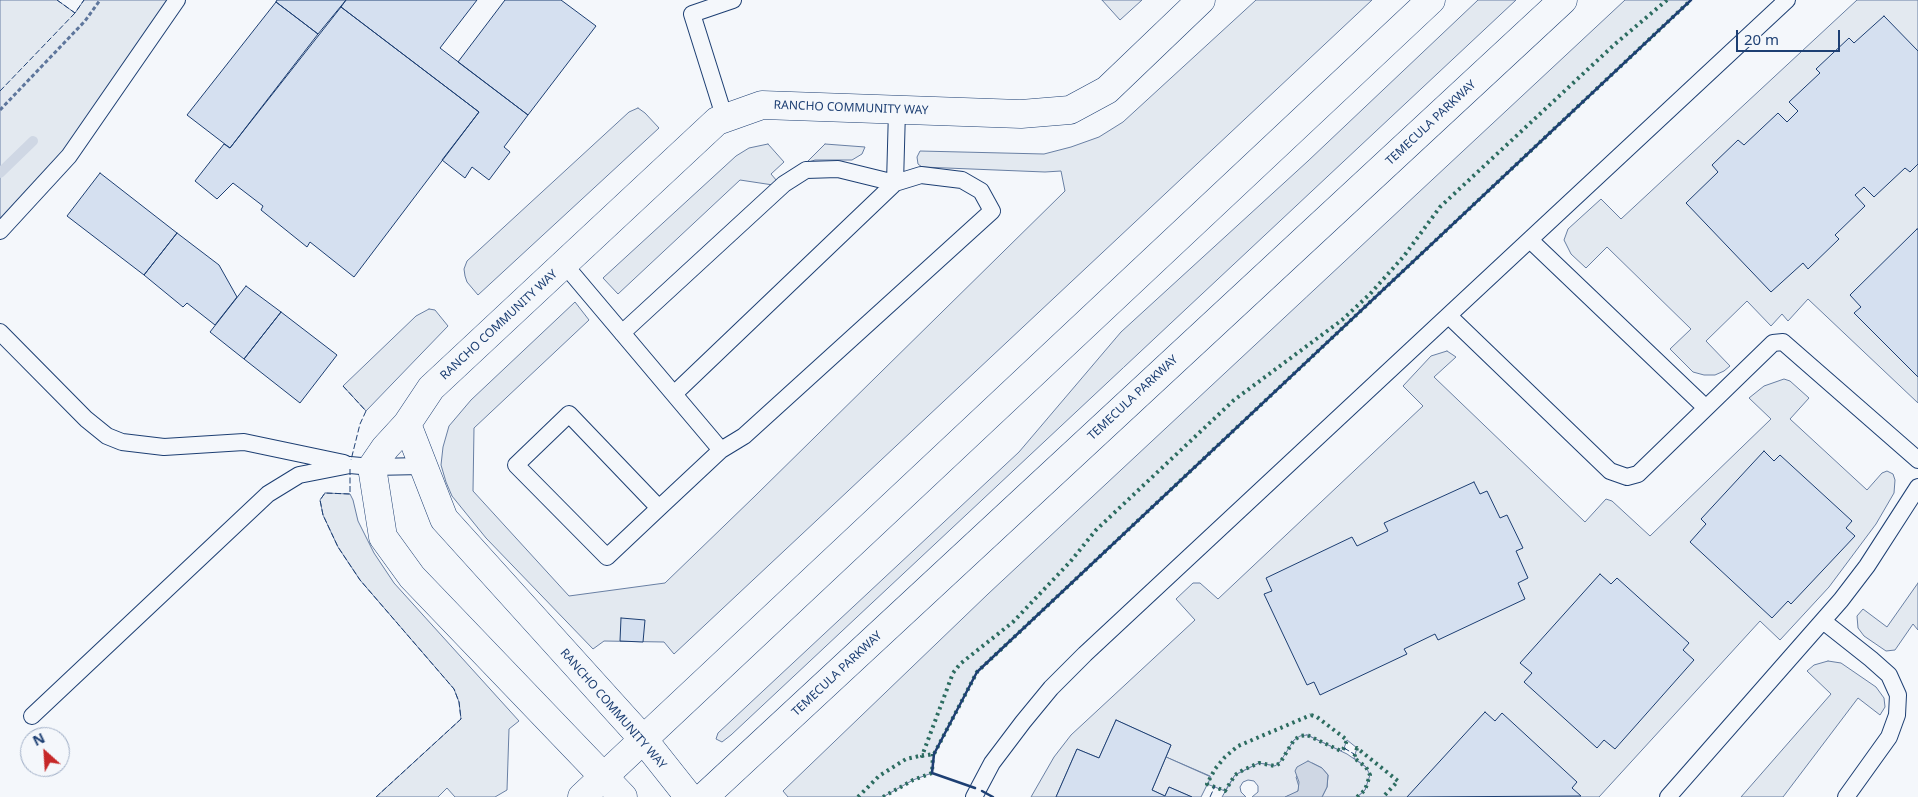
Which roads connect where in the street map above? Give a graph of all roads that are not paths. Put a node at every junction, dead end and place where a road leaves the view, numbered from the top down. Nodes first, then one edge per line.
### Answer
1 (177, 0) edge
2 (733, 0) edge
3 (1201, 0) edge
4 (1431, 0) edge
5 (1563, 0) edge
6 (1787, 0) edge
7 (897, 110) junction
8 (725, 118) junction
9 (895, 183) junction
10 (0, 231) edge
11 (1530, 240) junction
12 (564, 264) junction
13 (1449, 316) junction
14 (0, 332) edge
15 (622, 333) junction
16 (674, 394) junction
17 (1705, 407) junction
18 (407, 424) junction
19 (721, 450) junction
20 (1918, 460) edge
21 (361, 466) junction
22 (423, 466) junction
23 (1918, 487) edge
24 (659, 508) junction
25 (1823, 620) junction
26 (32, 716) dead end
27 (643, 739) junction
28 (604, 776) junction
29 (582, 797) edge
30 (623, 797) edge
31 (689, 797) edge
32 (704, 797) edge
33 (974, 797) edge
34 (1668, 797) edge
35 (1846, 797) edge

1 - 10 lane
2 - 8 lane
3 - 7 main road, RANCHO COMMUNITY WAY
4 - 27 main road
5 - 32 main road, TEMECULA PARKWAY
6 - 11 lane
7 - 8 main road, RANCHO COMMUNITY WAY
7 - 9 lane
8 - 12 main road, RANCHO COMMUNITY WAY
9 - 15 lane
9 - 16 lane
9 - 19 lane
11 - 13 lane
11 - 17 lane
12 - 15 lane
12 - 18 main road, RANCHO COMMUNITY WAY
13 - 17 lane
13 - 33 lane
14 - 21 lane
15 - 16 lane
16 - 19 lane
17 - 20 lane
18 - 21 main road, RANCHO COMMUNITY WAY
18 - 22 main road, RANCHO COMMUNITY WAY
19 - 24 lane
21 - 22 lane
21 - 26 lane
21 - 28 main road
22 - 27 main road, RANCHO COMMUNITY WAY
23 - 25 lane
24 - 24 lane
25 - 34 lane
25 - 35 lane
27 - 28 main road
27 - 31 main road, RANCHO COMMUNITY WAY
28 - 29 main road
28 - 30 main road

